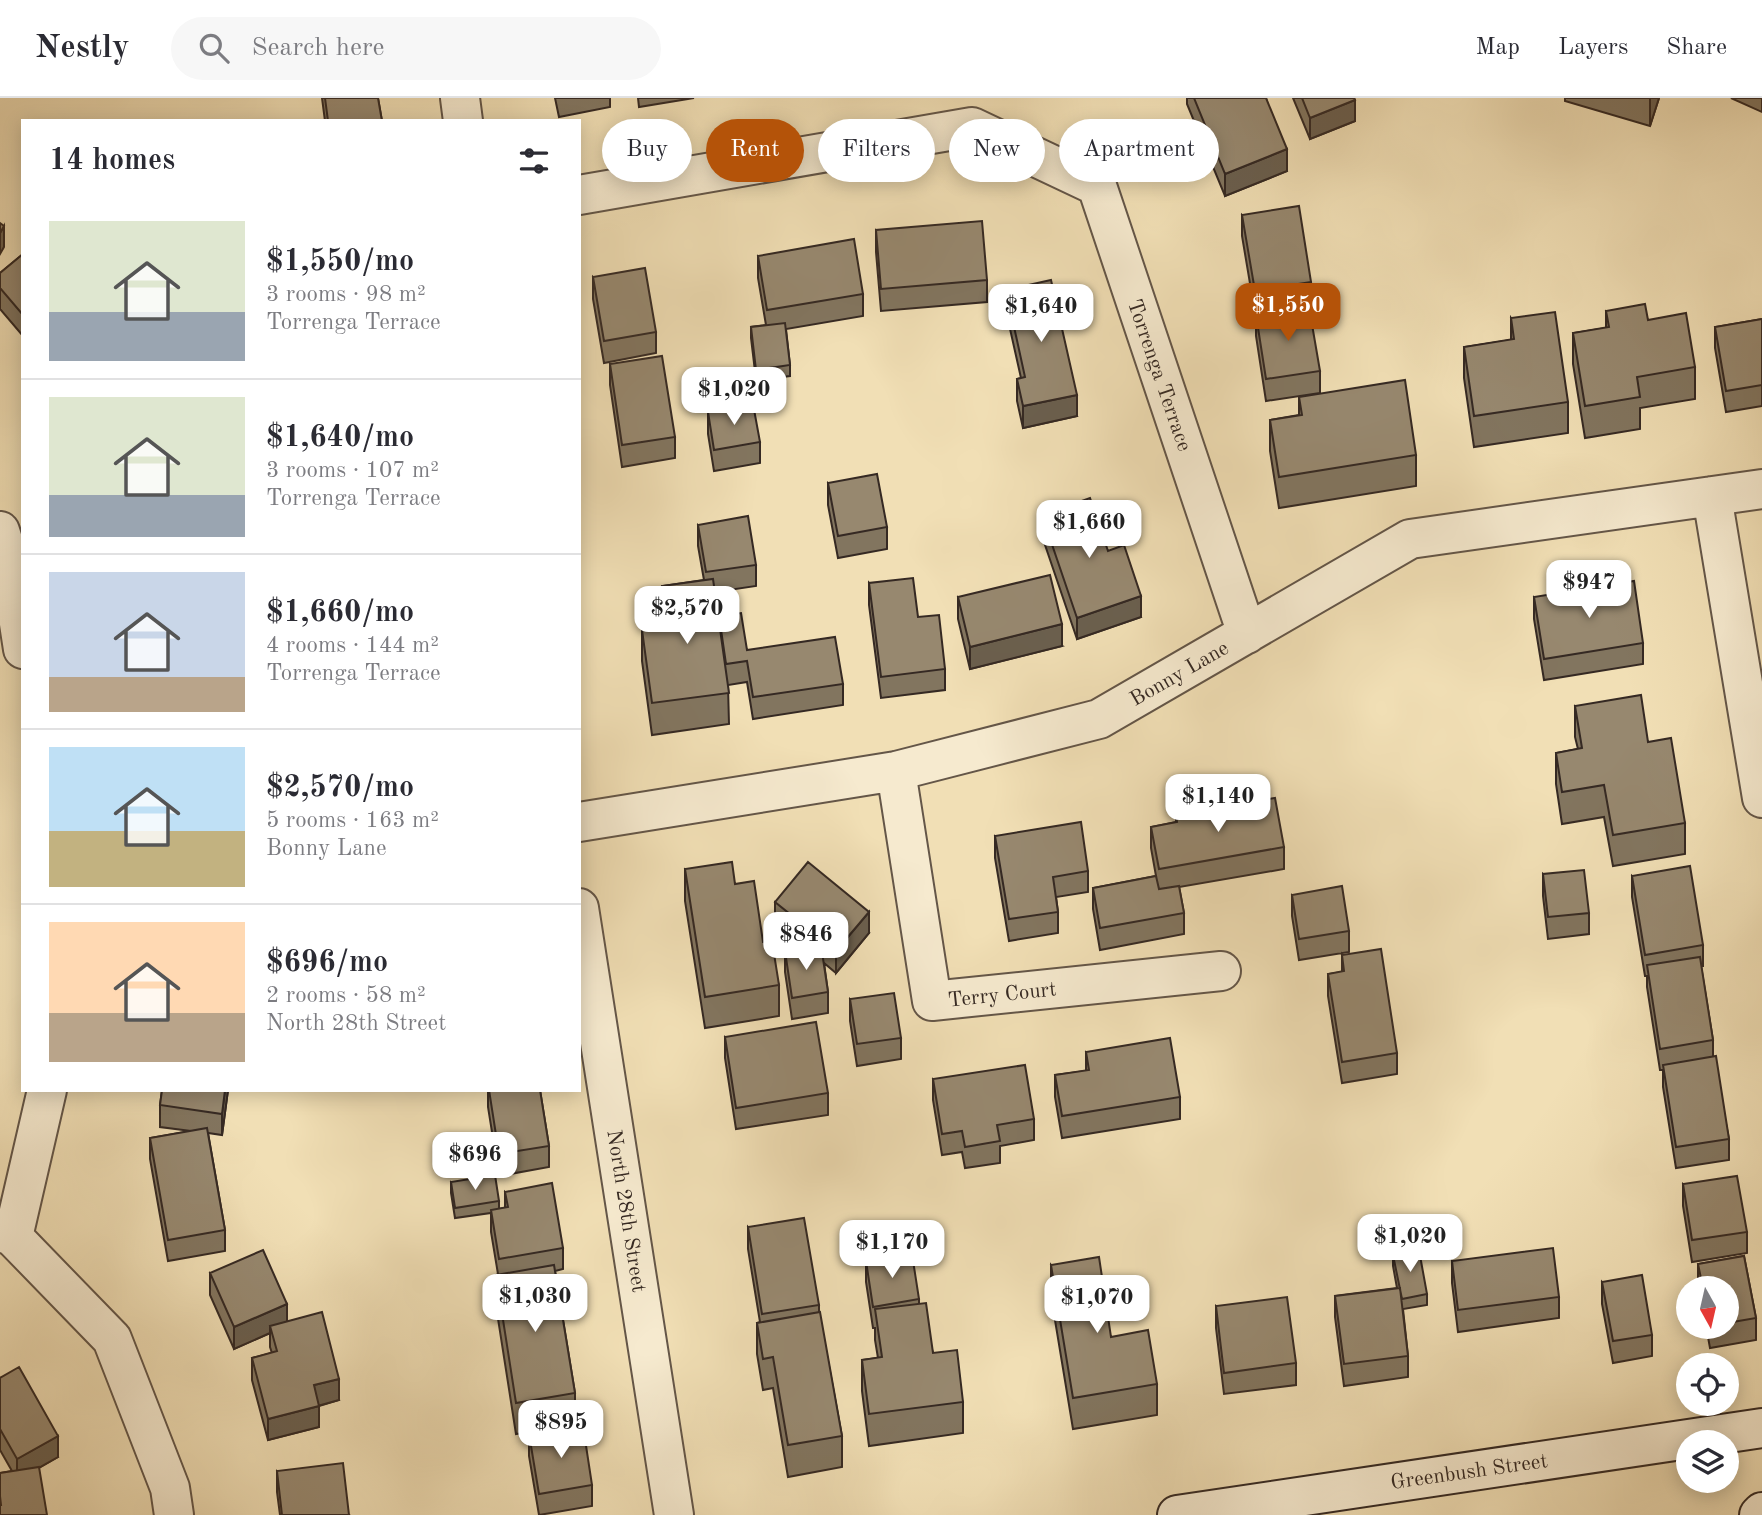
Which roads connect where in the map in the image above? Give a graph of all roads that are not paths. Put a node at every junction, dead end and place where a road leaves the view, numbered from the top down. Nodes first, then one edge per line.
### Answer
1 (460, 98) edge
2 (463, 119) edge
3 (581, 195) edge
4 (1762, 489) edge
5 (1712, 496) junction
6 (0, 531) edge
7 (1247, 634) junction
8 (21, 636) edge
9 (896, 771) junction
10 (1762, 798) edge
11 (581, 822) edge
12 (581, 921) edge
13 (1221, 971) dead end
14 (46, 1092) edge
15 (6, 1234) edge
16 (1762, 1428) edge
17 (174, 1515) edge
18 (674, 1515) edge
19 (1177, 1515) edge

1 - 2 street
3 - 7 street, Torrenga Terrace
4 - 5 street, Bonny Lane
5 - 7 street, Bonny Lane
5 - 10 street
6 - 8 street
7 - 9 street, Bonny Lane
9 - 11 street, Bonny Lane
9 - 13 street, Terry Court
12 - 18 street, North 28th Street
14 - 15 street
15 - 17 street
16 - 19 street, Greenbush Street

